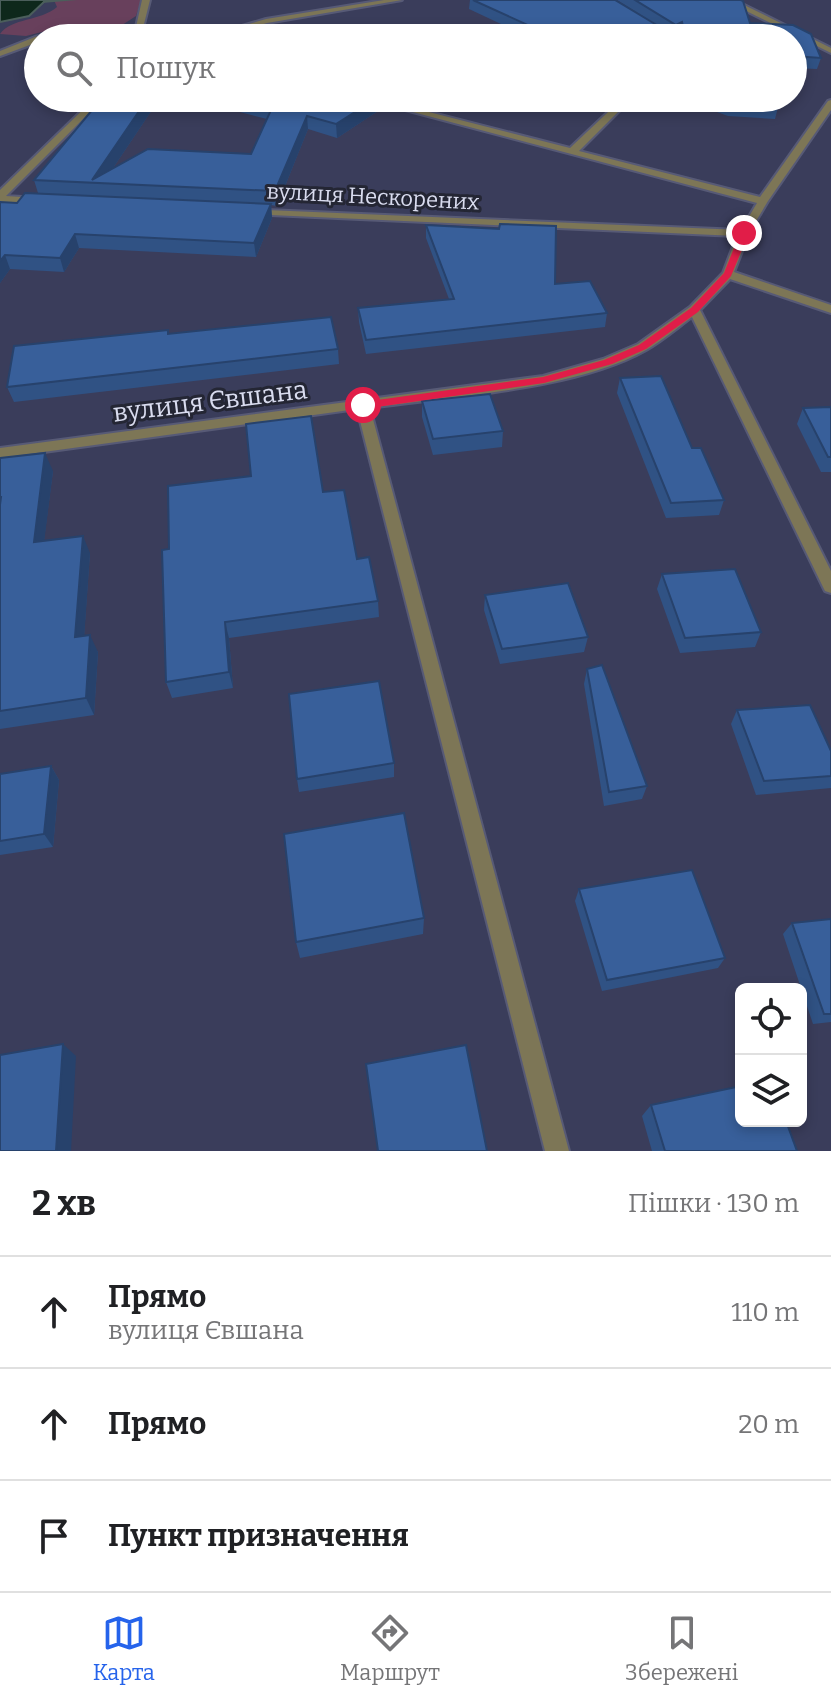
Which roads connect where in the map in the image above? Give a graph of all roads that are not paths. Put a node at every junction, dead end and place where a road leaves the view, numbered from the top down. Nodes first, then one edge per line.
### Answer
1 (146, 0) edge
2 (398, 0) edge
3 (728, 0) edge
4 (631, 15) edge
5 (140, 24) edge
6 (255, 24) edge
7 (645, 24) edge
8 (776, 24) edge
9 (807, 39) edge
10 (0, 41) edge
11 (24, 43) edge
12 (18, 45) junction
13 (831, 51) edge
14 (0, 54) edge
15 (831, 103) edge
16 (86, 112) edge
17 (421, 112) edge
18 (613, 112) edge
19 (574, 150) junction
20 (0, 198) edge
21 (47, 201) edge
22 (763, 201) junction
23 (237, 210) edge
24 (744, 233) junction
25 (728, 274) junction
26 (831, 309) edge
27 (694, 310) junction
28 (363, 405) junction
29 (0, 453) edge
30 (831, 587) edge
31 (557, 1151) edge

1 - 5 street
2 - 6 street
3 - 8 street
4 - 7 street
9 - 13 street
10 - 12 street
11 - 12 street
12 - 14 street
15 - 22 street
16 - 20 street
17 - 19 street
18 - 19 street
19 - 22 street
20 - 21 street
22 - 24 street
23 - 24 street, вулиця Нескорених
24 - 25 street
25 - 26 street
25 - 27 street, вулиця Євшана
27 - 28 street, вулиця Євшана
27 - 30 street
28 - 29 street, вулиця Євшана
28 - 31 street

